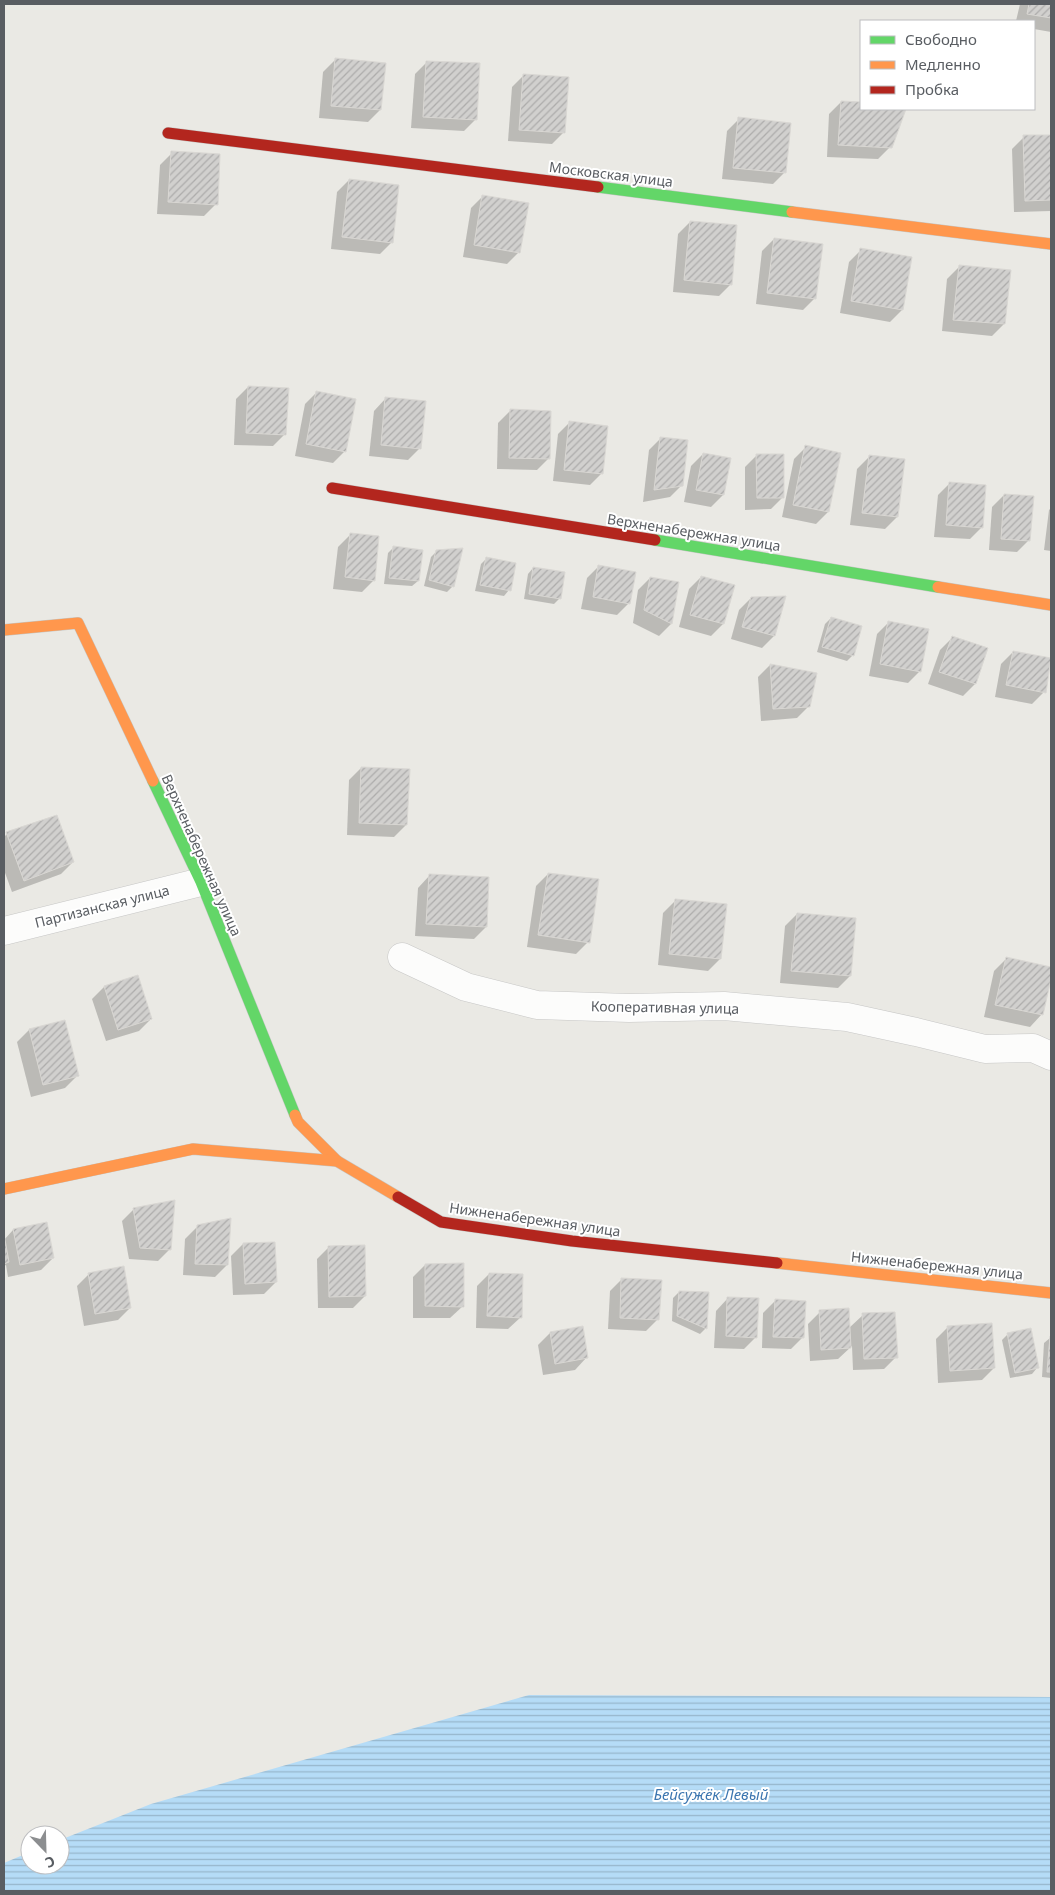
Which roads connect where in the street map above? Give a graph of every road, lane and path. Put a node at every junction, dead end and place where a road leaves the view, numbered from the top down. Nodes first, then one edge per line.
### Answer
1 (168, 133) dead end
2 (1051, 244) edge
3 (332, 488) dead end
4 (1051, 605) edge
5 (4, 630) edge
6 (201, 882) junction
7 (4, 931) edge
8 (402, 957) dead end
9 (1051, 1056) edge
10 (337, 1161) junction
11 (4, 1189) edge
12 (1051, 1293) edge

1 - 2 street, Московская улица
3 - 4 street, Верхненабережная улица
5 - 6 street, Верхненабережная улица
6 - 7 street, Партизанская улица
6 - 10 street, Верхненабережная улица
8 - 9 street, Кооперативная улица
10 - 11 street, Нижненабережная улица
10 - 12 street, Нижненабережная улица

